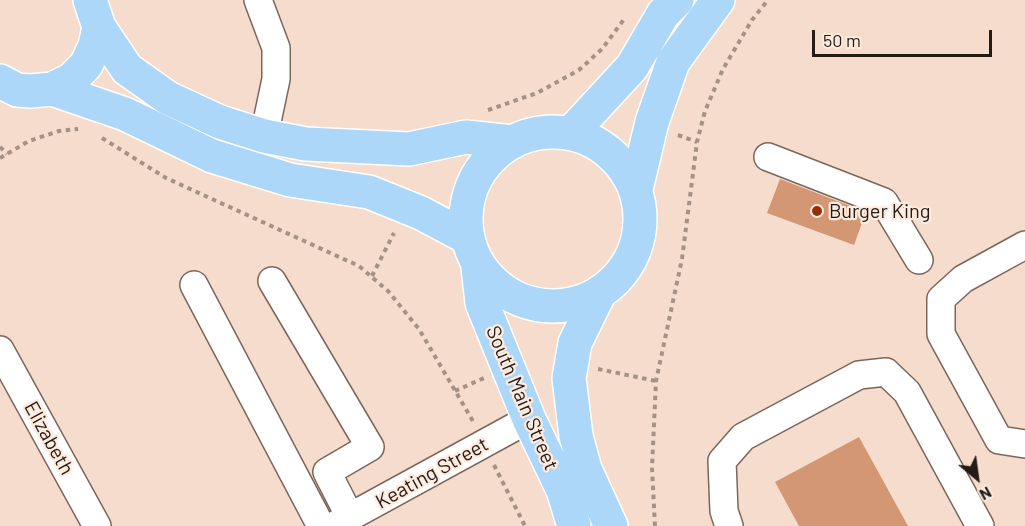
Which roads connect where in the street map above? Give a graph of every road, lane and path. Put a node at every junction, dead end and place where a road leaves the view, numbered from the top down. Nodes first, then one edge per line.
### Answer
1 (258, 0) edge
2 (677, 0) edge
3 (718, 0) edge
4 (768, 0) edge
5 (94, 14) edge
6 (627, 16) dead end
7 (52, 89) junction
8 (6, 91) edge
9 (482, 111) dead end
10 (86, 132) dead end
11 (571, 133) junction
12 (94, 136) dead end
13 (264, 136) junction
14 (513, 142) junction
15 (0, 147) edge
16 (7, 154) junction
17 (768, 157) dead end
18 (0, 158) edge
19 (636, 189) junction
20 (395, 231) dead end
21 (1025, 245) edge
22 (473, 253) junction
23 (919, 260) dead end
24 (372, 276) junction
25 (272, 281) dead end
26 (194, 285) dead end
27 (600, 292) junction
28 (0, 350) edge
29 (592, 368) dead end
30 (487, 376) dead end
31 (656, 381) junction
32 (455, 391) junction
33 (529, 419) junction
34 (475, 426) dead end
35 (1025, 444) edge
36 (495, 466) dead end
37 (342, 522) edge
38 (97, 526) edge
39 (321, 526) edge
40 (525, 526) edge
41 (574, 526) edge
42 (610, 526) edge
43 (655, 526) edge
44 (729, 526) edge
45 (980, 526) edge

1 - 13 street
2 - 11 main road
3 - 19 main road
4 - 31 path
5 - 7 main road
5 - 13 main road
6 - 9 path
7 - 8 main road
7 - 22 main road
10 - 16 path
11 - 14 main road
11 - 19 main road
12 - 24 path
13 - 14 main road
14 - 22 main road
15 - 16 path
16 - 18 path
17 - 23 street
19 - 27 main road
20 - 24 path
21 - 35 street
22 - 27 main road
22 - 33 main road, South Main Street
24 - 32 path
25 - 37 street
26 - 39 street
27 - 42 main road
28 - 38 street, Elizabeth
29 - 31 path
30 - 32 path
31 - 43 path
32 - 34 path
33 - 37 street, Keating Street
33 - 41 main road, South Main Street
36 - 40 path
44 - 45 street

